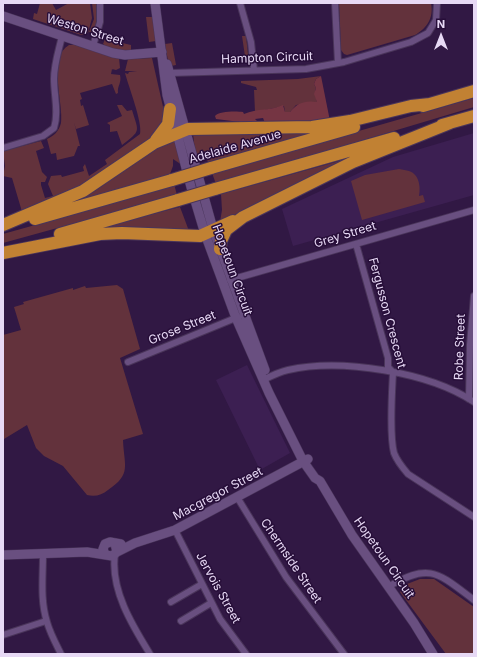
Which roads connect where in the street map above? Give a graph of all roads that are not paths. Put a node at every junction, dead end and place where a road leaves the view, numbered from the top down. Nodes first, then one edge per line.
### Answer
1 (100, 3) edge
2 (155, 3) edge
3 (240, 3) edge
4 (335, 3) edge
5 (437, 3) edge
6 (3, 16) edge
7 (62, 36) junction
8 (93, 46) junction
9 (162, 52) junction
10 (338, 63) junction
11 (254, 70) junction
12 (167, 74) junction
13 (474, 91) edge
14 (430, 104) junction
15 (170, 109) junction
16 (474, 116) edge
17 (450, 124) junction
18 (181, 132) junction
19 (3, 148) edge
20 (147, 148) junction
21 (474, 211) edge
22 (243, 217) junction
23 (3, 226) edge
24 (209, 232) junction
25 (356, 244) junction
26 (3, 249) edge
27 (220, 249) junction
28 (3, 253) edge
29 (226, 281) junction
30 (474, 296) edge
31 (240, 317) junction
32 (128, 362) dead end
33 (393, 372) junction
34 (266, 379) junction
35 (471, 400) edge
36 (306, 459) junction
37 (237, 497) junction
38 (474, 517) edge
39 (175, 530) junction
40 (110, 551) junction
41 (43, 554) junction
42 (3, 555) edge
43 (202, 584) junction
44 (388, 587) junction
45 (474, 600) edge
46 (171, 602) dead end
47 (211, 603) junction
48 (46, 621) junction
49 (181, 621) dead end
50 (3, 635) edge
51 (430, 652) edge
52 (61, 654) edge
53 (150, 654) edge
54 (246, 654) edge
55 (344, 654) edge

1 - 8 street
2 - 9 main road, Hopetoun Circuit
3 - 11 street
4 - 10 street
5 - 10 street, Hampton Circuit
6 - 7 main road, Weston Street
7 - 8 main road, Weston Street
7 - 19 street
8 - 9 main road, Weston Street
9 - 12 main road, Hopetoun Circuit
10 - 11 street, Hampton Circuit
11 - 12 street, Hampton Circuit
12 - 15 main road, Hopetoun Circuit
12 - 18 main road, Hopetoun Circuit
13 - 14 highway, Adelaide Avenue
14 - 18 highway
14 - 23 highway, Adelaide Avenue, bridge
15 - 18 main road, Hopetoun Circuit
15 - 20 highway
16 - 17 highway
17 - 22 highway
17 - 26 highway, bridge
18 - 20 highway
18 - 24 main road, Hopetoun Circuit
20 - 23 highway
21 - 25 street, Grey Street
22 - 24 highway
22 - 27 highway
24 - 27 main road, Hopetoun Circuit
24 - 28 highway
24 - 29 main road, Hopetoun Circuit
25 - 29 street, Grey Street
25 - 33 street, Fergusson Crescent
27 - 29 main road, Hopetoun Circuit
29 - 31 main road, Hopetoun Circuit
30 - 35 street, Robe Street
31 - 32 street, Grose Street
31 - 34 main road, Hopetoun Circuit
33 - 34 street
33 - 35 street
33 - 38 street, Fergusson Crescent
34 - 36 main road, Hopetoun Circuit
36 - 37 main road, Macgregor Street
36 - 44 main road, Hopetoun Circuit
37 - 39 main road, Macgregor Street
37 - 55 street, Chermside Street
39 - 40 main road, Macgregor Street
39 - 43 street, Jervois Street
40 - 41 main road, Macgregor Street
40 - 53 street
41 - 42 main road, Macgregor Street
41 - 48 street
43 - 46 street
43 - 47 street, Jervois Street
44 - 45 street
44 - 51 main road, Hopetoun Circuit
47 - 49 street
47 - 54 street, Jervois Street
48 - 50 street
48 - 52 street

